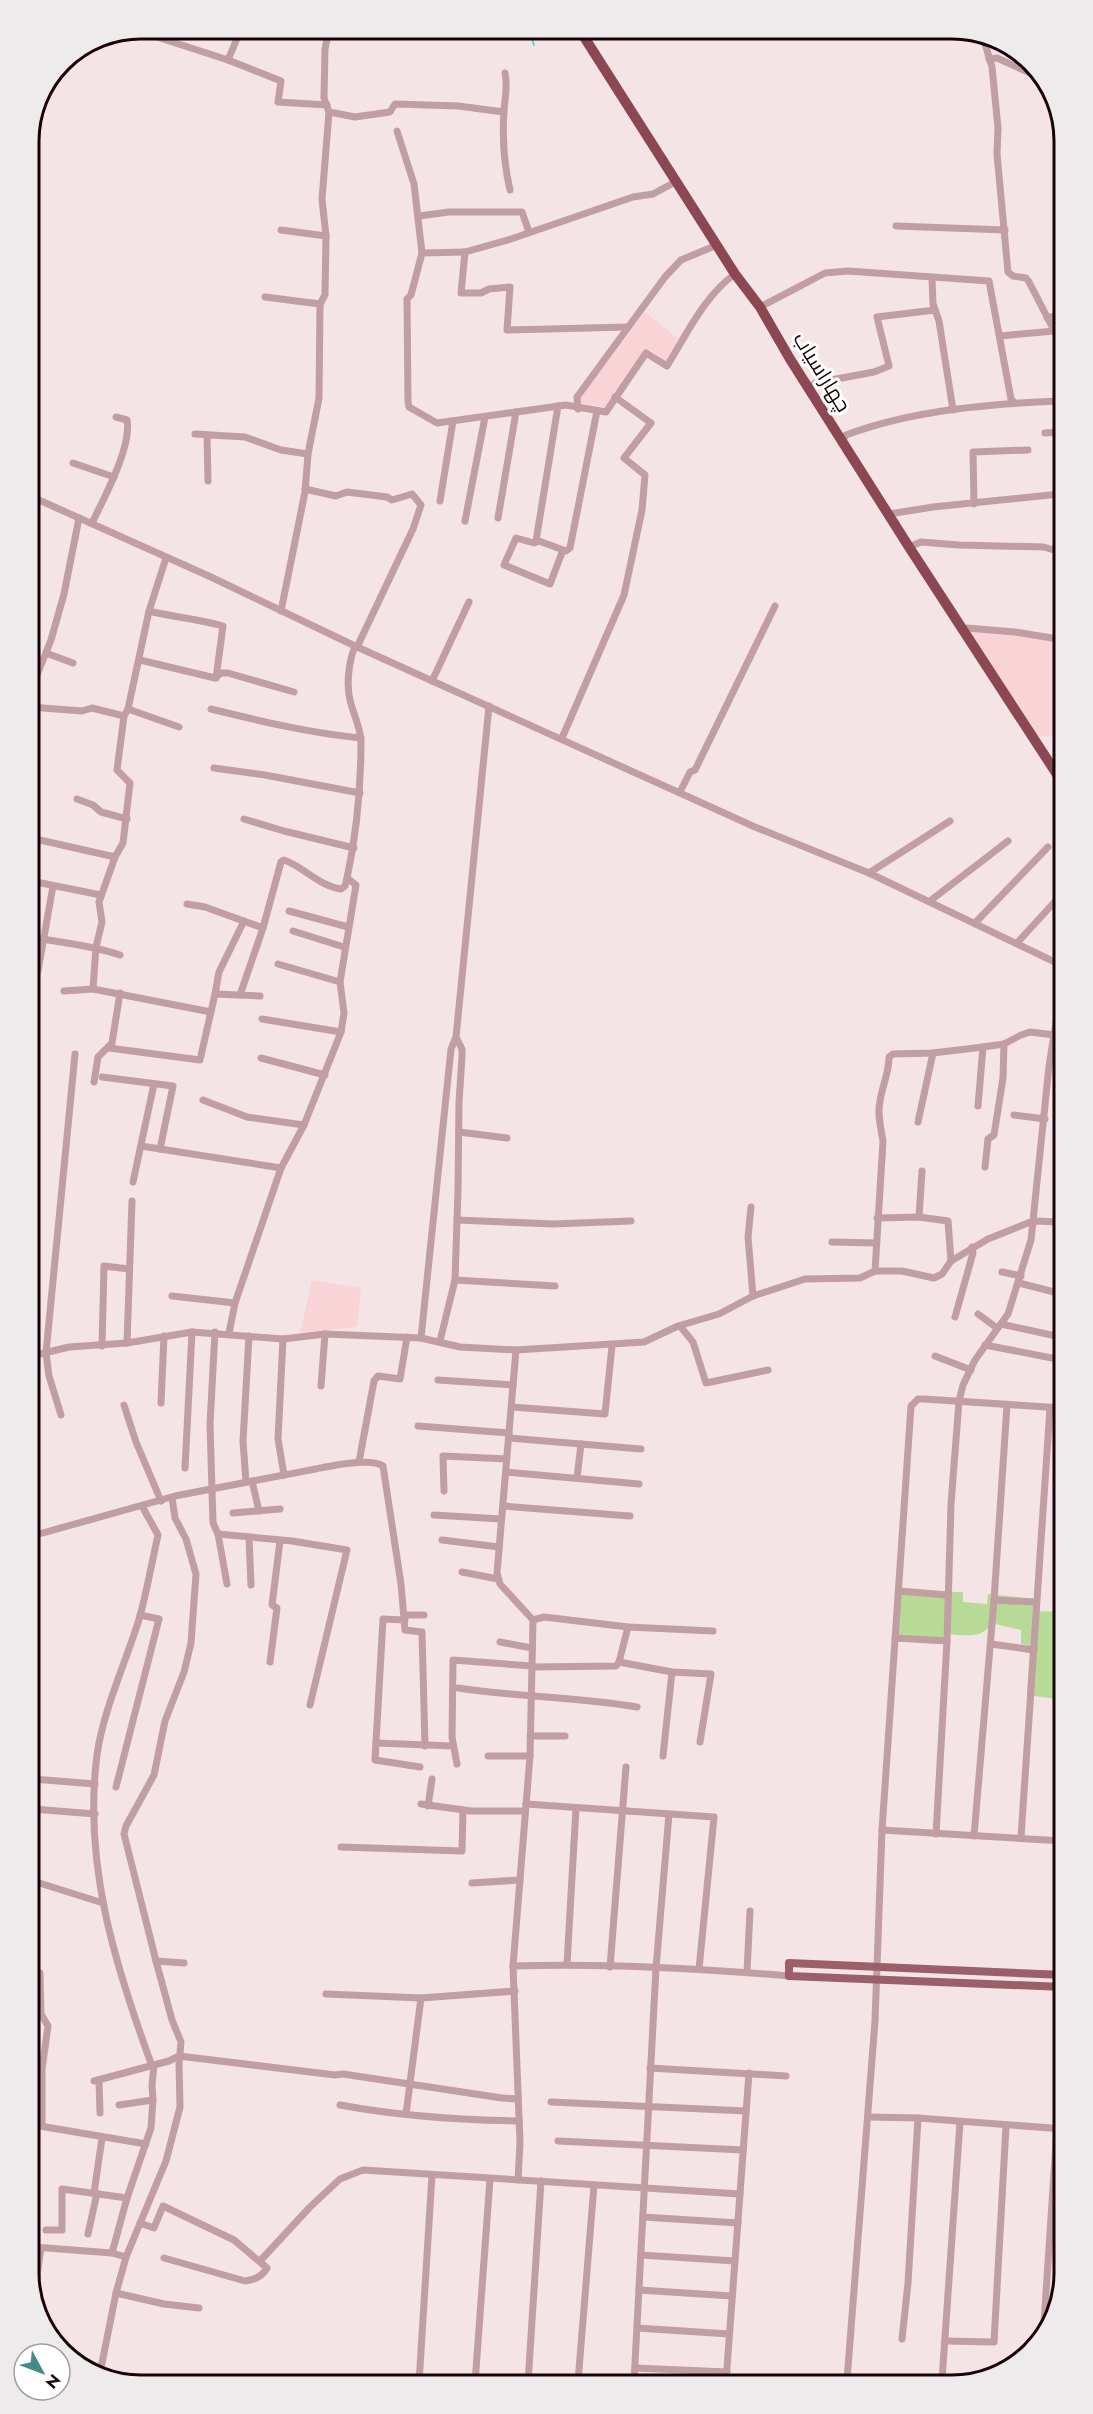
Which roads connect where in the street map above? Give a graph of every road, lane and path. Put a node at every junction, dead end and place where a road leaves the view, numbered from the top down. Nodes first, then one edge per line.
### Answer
1 (163, 39) edge
2 (237, 39) edge
3 (327, 39) edge
4 (585, 39) edge
5 (985, 45) edge
6 (989, 59) junction
7 (228, 60) junction
8 (1026, 71) edge
9 (505, 73) dead end
10 (328, 109) junction
11 (504, 112) junction
12 (398, 130) dead end
13 (677, 181) junction
14 (510, 190) dead end
15 (419, 216) junction
16 (896, 226) dead end
17 (281, 230) dead end
18 (1005, 230) junction
19 (529, 232) junction
20 (326, 236) junction
21 (717, 245) junction
22 (465, 252) junction
23 (422, 253) junction
24 (735, 274) junction
25 (932, 279) junction
26 (265, 297) dead end
27 (320, 304) junction
28 (760, 307) junction
29 (935, 310) junction
30 (1054, 316) edge
31 (1047, 318) junction
32 (628, 327) junction
33 (1054, 331) joint
34 (1000, 336) junction
35 (810, 389) junction
36 (615, 397) junction
37 (1054, 402) edge
38 (1015, 403) junction
39 (558, 406) junction
40 (578, 409) junction
41 (953, 410) junction
42 (597, 411) junction
43 (516, 412) junction
44 (116, 417) dead end
45 (485, 417) junction
46 (453, 421) junction
47 (1054, 432) edge
48 (1045, 433) dead end
49 (195, 434) dead end
50 (207, 435) junction
51 (842, 441) junction
52 (1028, 450) dead end
53 (308, 454) junction
54 (73, 463) dead end
55 (114, 477) junction
56 (208, 481) dead end
57 (305, 489) junction
58 (1054, 495) edge
59 (39, 500) edge
60 (440, 501) dead end
61 (974, 504) junction
62 (889, 514) junction
63 (79, 518) junction
64 (498, 518) dead end
65 (465, 521) dead end
66 (92, 523) junction
67 (536, 541) junction
68 (909, 547) junction
69 (563, 550) junction
70 (1054, 550) edge
71 (166, 558) junction
72 (469, 602) dead end
73 (775, 606) dead end
74 (281, 610) junction
75 (149, 611) junction
76 (962, 631) junction
77 (1054, 638) edge
78 (356, 646) junction
79 (46, 653) junction
80 (140, 660) junction
81 (73, 663) dead end
82 (39, 670) edge
83 (216, 678) junction
84 (432, 681) junction
85 (294, 692) dead end
86 (489, 706) junction
87 (39, 708) edge
88 (211, 709) dead end
89 (126, 713) junction
90 (179, 727) dead end
91 (361, 738) junction
92 (562, 738) junction
93 (214, 768) dead end
94 (1054, 769) edge
95 (680, 792) junction
96 (360, 793) junction
97 (77, 799) dead end
98 (127, 819) junction
99 (244, 819) dead end
100 (950, 821) dead end
101 (39, 840) edge
102 (1008, 841) dead end
103 (1048, 847) dead end
104 (354, 848) junction
105 (114, 856) junction
106 (869, 873) junction
107 (347, 878) junction
108 (39, 883) edge
109 (53, 886) junction
110 (101, 895) junction
111 (930, 901) junction
112 (187, 903) dead end
113 (1054, 903) edge
114 (289, 911) dead end
115 (243, 921) junction
116 (975, 923) junction
117 (263, 927) junction
118 (348, 927) junction
119 (293, 931) dead end
120 (39, 939) edge
121 (43, 940) junction
122 (1017, 943) junction
123 (96, 947) junction
124 (344, 947) junction
125 (120, 955) dead end
126 (1054, 962) edge
127 (278, 964) dead end
128 (39, 965) edge
129 (340, 982) junction
130 (93, 989) junction
131 (64, 991) dead end
132 (120, 993) junction
133 (215, 994) junction
134 (240, 995) junction
135 (260, 996) dead end
136 (211, 1012) junction
137 (262, 1019) dead end
138 (341, 1032) junction
139 (1054, 1035) edge
140 (456, 1037) junction
141 (1054, 1043) edge
142 (1004, 1044) junction
143 (983, 1047) junction
144 (109, 1048) junction
145 (933, 1053) junction
146 (75, 1054) dead end
147 (261, 1059) dead end
148 (325, 1075) junction
149 (102, 1077) dead end
150 (94, 1082) dead end
151 (154, 1084) junction
152 (203, 1100) dead end
153 (978, 1106) dead end
154 (1014, 1115) dead end
155 (1045, 1119) junction
156 (918, 1122) dead end
157 (304, 1125) junction
158 (459, 1132) junction
159 (507, 1137) dead end
160 (141, 1146) junction
161 (160, 1149) junction
162 (985, 1167) dead end
163 (281, 1168) junction
164 (922, 1171) dead end
165 (133, 1182) dead end
166 (132, 1201) dead end
167 (751, 1206) dead end
168 (919, 1217) junction
169 (877, 1218) junction
170 (457, 1220) junction
171 (631, 1221) dead end
172 (1033, 1221) junction
173 (1054, 1222) edge
174 (832, 1242) dead end
175 (876, 1243) junction
176 (972, 1248) junction
177 (951, 1261) junction
178 (129, 1269) junction
179 (876, 1271) junction
180 (1002, 1272) dead end
181 (455, 1280) junction
182 (1020, 1280) junction
183 (555, 1286) dead end
184 (1054, 1291) edge
185 (172, 1296) dead end
186 (753, 1296) junction
187 (235, 1303) junction
188 (978, 1314) dead end
189 (955, 1317) dead end
190 (680, 1326) junction
191 (999, 1326) junction
192 (192, 1332) junction
193 (215, 1332) junction
194 (229, 1333) junction
195 (325, 1334) junction
196 (164, 1336) junction
197 (249, 1336) junction
198 (1054, 1336) edge
199 (407, 1337) junction
200 (283, 1338) junction
201 (421, 1338) junction
202 (440, 1341) junction
203 (127, 1344) junction
204 (984, 1345) junction
205 (102, 1346) junction
206 (612, 1346) junction
207 (516, 1350) junction
208 (45, 1353) junction
209 (39, 1354) edge
210 (935, 1356) dead end
211 (1054, 1358) edge
212 (768, 1370) dead end
213 (971, 1370) junction
214 (438, 1380) dead end
215 (513, 1385) junction
216 (321, 1386) dead end
217 (959, 1401) junction
218 (161, 1403) dead end
219 (124, 1405) dead end
220 (1007, 1405) junction
221 (512, 1407) junction
222 (1050, 1407) junction
223 (1054, 1407) edge
224 (61, 1415) dead end
225 (418, 1426) dead end
226 (509, 1436) junction
227 (581, 1444) junction
228 (641, 1449) dead end
229 (507, 1459) junction
230 (359, 1462) junction
231 (185, 1468) dead end
232 (506, 1472) junction
233 (284, 1475) junction
234 (577, 1478) junction
235 (249, 1482) junction
236 (639, 1484) dead end
237 (214, 1489) junction
238 (444, 1491) dead end
239 (172, 1498) junction
240 (161, 1501) junction
241 (142, 1506) junction
242 (503, 1506) junction
243 (280, 1509) dead end
244 (259, 1511) junction
245 (233, 1513) dead end
246 (434, 1515) dead end
247 (630, 1516) dead end
248 (501, 1519) junction
249 (39, 1532) edge
250 (218, 1534) junction
251 (249, 1538) junction
252 (442, 1540) dead end
253 (280, 1541) junction
254 (499, 1547) junction
255 (462, 1572) dead end
256 (498, 1579) junction
257 (227, 1584) dead end
258 (251, 1585) dead end
259 (899, 1591) junction
260 (948, 1596) junction
261 (994, 1600) junction
262 (1036, 1602) junction
263 (140, 1615) junction
264 (424, 1615) dead end
265 (405, 1617) junction
266 (532, 1620) junction
267 (628, 1627) junction
268 (713, 1631) dead end
269 (895, 1638) junction
270 (946, 1641) junction
271 (500, 1642) dead end
272 (991, 1644) junction
273 (532, 1648) junction
274 (1034, 1650) junction
275 (270, 1662) dead end
276 (619, 1662) junction
277 (532, 1667) junction
278 (672, 1672) junction
279 (458, 1688) dead end
280 (531, 1696) junction
281 (310, 1705) dead end
282 (637, 1707) dead end
283 (530, 1736) junction
284 (566, 1736) dead end
285 (700, 1742) dead end
286 (376, 1743) junction
287 (425, 1746) junction
288 (453, 1746) junction
289 (488, 1756) dead end
290 (530, 1756) junction
291 (663, 1756) dead end
292 (457, 1764) dead end
293 (420, 1767) dead end
294 (626, 1767) dead end
295 (39, 1779) edge
296 (432, 1779) dead end
297 (95, 1784) junction
298 (116, 1787) dead end
299 (525, 1808) junction
300 (576, 1808) junction
301 (39, 1809) edge
302 (463, 1810) junction
303 (623, 1811) junction
304 (95, 1814) junction
305 (669, 1814) junction
306 (882, 1830) junction
307 (936, 1834) junction
308 (974, 1836) junction
309 (1021, 1837) junction
310 (1054, 1840) edge
311 (341, 1847) dead end
312 (520, 1880) junction
313 (39, 1883) edge
314 (472, 1884) dead end
315 (103, 1903) junction
316 (750, 1911) dead end
317 (156, 1961) junction
318 (184, 1963) dead end
319 (567, 1964) junction
320 (513, 1966) junction
321 (876, 1966) junction
322 (610, 1967) junction
323 (656, 1968) junction
324 (699, 1969) junction
325 (747, 1972) junction
326 (40, 1973) dead end
327 (1054, 1975) edge
328 (789, 1976) junction
329 (877, 1978) junction
330 (1054, 1987) edge
331 (515, 1991) junction
332 (39, 1994) edge
333 (326, 1994) dead end
334 (421, 1998) junction
335 (39, 2017) edge
336 (179, 2056) junction
337 (153, 2066) junction
338 (650, 2068) junction
339 (749, 2073) junction
340 (786, 2076) dead end
341 (410, 2084) junction
342 (518, 2098) junction
343 (153, 2100) junction
344 (550, 2102) dead end
345 (119, 2105) dead end
346 (340, 2105) dead end
347 (648, 2107) junction
348 (39, 2111) edge
349 (746, 2111) junction
350 (100, 2113) dead end
351 (406, 2114) junction
352 (868, 2117) junction
353 (918, 2118) junction
354 (519, 2121) junction
355 (960, 2122) junction
356 (39, 2125) edge
357 (1006, 2126) junction
358 (1054, 2129) edge
359 (102, 2138) junction
360 (558, 2141) dead end
361 (146, 2144) junction
362 (646, 2146) junction
363 (743, 2150) junction
364 (432, 2175) junction
365 (490, 2179) junction
366 (519, 2180) junction
367 (541, 2181) junction
368 (594, 2185) junction
369 (644, 2187) junction
370 (95, 2193) junction
371 (740, 2194) junction
372 (127, 2198) junction
373 (1054, 2210) edge
374 (643, 2217) junction
375 (140, 2223) junction
376 (738, 2223) junction
377 (46, 2229) dead end
378 (88, 2234) dead end
379 (39, 2247) edge
380 (112, 2253) junction
381 (641, 2255) junction
382 (126, 2257) junction
383 (164, 2258) dead end
384 (260, 2261) junction
385 (735, 2261) junction
386 (639, 2290) junction
387 (116, 2293) junction
388 (732, 2296) junction
389 (199, 2308) dead end
390 (1045, 2316) edge
391 (637, 2328) junction
392 (729, 2334) junction
393 (902, 2339) dead end
394 (945, 2341) junction
395 (101, 2367) edge
396 (634, 2368) junction
397 (727, 2372) junction
398 (420, 2375) edge
399 (476, 2375) edge
400 (529, 2375) edge
401 (579, 2375) edge
402 (634, 2375) edge
403 (727, 2375) edge
404 (847, 2375) edge
405 (942, 2375) edge

1 - 7 street
2 - 7 street
3 - 10 street
4 - 13 highway, چهاراسیاب
5 - 6 street
6 - 8 street
6 - 18 street
7 - 10 street
9 - 11 street
10 - 11 street
10 - 20 street
11 - 14 street
12 - 15 street
13 - 19 street
13 - 21 highway, چهاراسیاب
15 - 19 street
15 - 23 street
16 - 18 street
17 - 20 street
18 - 31 street
19 - 22 street
20 - 27 street
21 - 24 highway, چهاراسیاب
21 - 32 street
22 - 23 street
22 - 32 street
23 - 46 street
24 - 28 highway, چهاراسیاب
24 - 36 street
25 - 28 street
25 - 29 street
25 - 34 street
26 - 27 street
27 - 53 street
28 - 35 highway, چهاراسیاب
29 - 35 street
29 - 41 street
30 - 31 street
31 - 33 street
32 - 40 street
33 - 34 street
34 - 38 street
35 - 51 highway, چهاراسیاب
36 - 42 street
36 - 92 street
37 - 38 street
38 - 41 street
39 - 40 street
39 - 43 street
39 - 67 street
40 - 42 street
41 - 51 street
42 - 69 street
43 - 45 street
43 - 64 street
44 - 55 street
45 - 46 street
45 - 65 street
46 - 60 street
47 - 48 street
49 - 50 street
50 - 53 street
50 - 56 street
51 - 62 highway, چهاراسیاب
52 - 61 street
53 - 57 street
54 - 55 street
55 - 66 street
57 - 74 street
57 - 78 street
58 - 61 street
59 - 63 street
61 - 62 street
62 - 68 highway, چهاراسیاب
63 - 66 street
63 - 79 street
66 - 71 street
67 - 69 street
67 - 69 street
68 - 70 street
68 - 76 highway, چهاراسیاب
71 - 74 street
71 - 75 street
72 - 84 street
73 - 95 street
74 - 78 street
75 - 80 street
75 - 83 street
76 - 77 street
76 - 94 highway, چهاراسیاب
78 - 84 street
78 - 91 street
79 - 81 street
79 - 82 street
80 - 83 street
80 - 89 street
83 - 85 street
84 - 86 street
86 - 92 street
86 - 140 street
87 - 89 street
88 - 91 street
89 - 90 street
89 - 98 street
91 - 96 street
92 - 95 street
93 - 96 street
95 - 106 street
96 - 104 street
97 - 98 street
98 - 105 street
99 - 104 street
100 - 106 street
101 - 105 street
102 - 111 street
103 - 116 street
104 - 107 street
105 - 110 street
106 - 111 street
107 - 117 street
107 - 118 street
108 - 109 street
109 - 110 street
109 - 121 street
110 - 123 street
111 - 116 street
112 - 115 street
113 - 122 street
114 - 118 street
115 - 117 street
115 - 133 street
116 - 122 street
117 - 134 street
118 - 124 street
119 - 124 street
120 - 121 street
121 - 123 street
121 - 128 street
122 - 126 street
123 - 125 street
123 - 130 street
124 - 129 street
127 - 129 street
129 - 138 street
130 - 131 street
130 - 132 street
132 - 136 street
132 - 144 street
133 - 134 street
133 - 136 street
134 - 135 street
136 - 144 street
137 - 138 street
138 - 148 street
139 - 142 street
140 - 158 street
140 - 201 street
141 - 155 street
142 - 143 street
142 - 162 street
143 - 145 street
143 - 153 street
144 - 150 street
145 - 156 street
145 - 169 street
146 - 208 street
147 - 148 street
148 - 157 street
149 - 151 street
151 - 160 street
151 - 161 street
152 - 157 street
154 - 155 street
155 - 172 street
157 - 163 street
158 - 159 street
158 - 170 street
160 - 161 street
160 - 165 street
161 - 163 street
163 - 187 street
164 - 168 street
166 - 178 street
167 - 186 street
168 - 169 street
168 - 177 street
169 - 175 street
170 - 171 street
170 - 181 street
172 - 173 street
172 - 176 street
172 - 182 street
174 - 175 street
175 - 179 street
176 - 177 street
176 - 189 street
177 - 179 street
178 - 203 street
178 - 205 street
179 - 186 street
180 - 182 street
181 - 183 street
181 - 202 street
182 - 184 street
182 - 191 street
185 - 187 street
186 - 190 street
187 - 194 street
188 - 191 street
190 - 206 street
190 - 212 street
191 - 198 street
191 - 204 street
192 - 193 street
192 - 196 street
192 - 231 street
193 - 194 street
193 - 237 street
194 - 197 street
195 - 199 street
195 - 200 street
195 - 216 street
196 - 203 street
196 - 218 street
197 - 200 street
197 - 235 street
199 - 201 street
199 - 230 street
200 - 233 street
201 - 202 street
202 - 207 street
203 - 205 street
204 - 211 street
204 - 213 street
205 - 208 street
206 - 207 street
206 - 221 street
207 - 215 street
208 - 209 street
208 - 224 street
210 - 213 street
213 - 217 street
214 - 215 street
215 - 221 street
217 - 220 street
217 - 259 street
217 - 260 street
219 - 240 street
220 - 222 street
220 - 261 street
221 - 226 street
222 - 223 street
222 - 262 street
225 - 226 street
226 - 227 street
226 - 229 street
227 - 228 street
227 - 234 street
229 - 232 street
229 - 238 street
230 - 233 street
230 - 265 street
232 - 234 street
232 - 242 street
233 - 235 street
234 - 236 street
235 - 237 street
235 - 244 street
237 - 239 street
237 - 250 street
239 - 240 street
239 - 317 street
240 - 241 street
241 - 249 street
241 - 263 street
242 - 247 street
242 - 248 street
243 - 244 street
244 - 245 street
246 - 248 street
248 - 254 street
250 - 251 street
250 - 257 street
251 - 253 street
251 - 258 street
252 - 254 street
253 - 275 street
253 - 281 street
254 - 256 street
255 - 256 street
256 - 266 street
259 - 260 street
259 - 269 street
260 - 270 street
261 - 262 street
261 - 272 street
262 - 274 street
263 - 297 street
263 - 298 street
264 - 265 street
265 - 286 street
265 - 287 street
266 - 267 street
266 - 273 street
267 - 268 street
267 - 276 street
269 - 270 street
269 - 306 street
270 - 307 street
271 - 273 street
272 - 274 street
272 - 308 street
273 - 277 street
274 - 309 street
276 - 277 street
276 - 278 street
277 - 280 street
277 - 288 street
278 - 285 street
278 - 291 street
279 - 280 street
280 - 282 street
280 - 283 street
283 - 284 street
283 - 290 street
286 - 287 street
286 - 293 street
287 - 288 street
288 - 292 street
289 - 290 street
290 - 299 street
294 - 303 street
295 - 297 street
296 - 302 street
297 - 304 street
299 - 300 street
299 - 302 street
299 - 312 street
300 - 303 street
300 - 319 street
301 - 304 street
302 - 311 street
303 - 305 street
303 - 322 street
304 - 315 street
305 - 323 street
305 - 324 street
306 - 307 street
306 - 321 street
307 - 308 street
308 - 309 street
309 - 310 street
312 - 314 street
312 - 320 street
313 - 315 street
315 - 337 street
316 - 325 street
317 - 318 street
317 - 336 street
319 - 320 street
319 - 322 street
320 - 331 street
321 - 327 main road
321 - 328 main road
321 - 329 street
322 - 323 street
323 - 324 street
323 - 338 street
324 - 325 street
325 - 328 street
326 - 332 street
328 - 329 main road
329 - 330 main road
329 - 352 street
331 - 334 street
331 - 342 street
333 - 334 street
334 - 341 street
335 - 348 street
336 - 337 street
336 - 341 street
336 - 375 street
337 - 343 street
337 - 350 street
338 - 339 street
338 - 347 street
339 - 340 street
339 - 349 street
341 - 342 street
341 - 351 street
342 - 354 street
343 - 345 street
343 - 361 street
344 - 347 street
346 - 351 street
347 - 349 street
347 - 362 street
349 - 363 street
351 - 354 street
352 - 353 street
352 - 404 street
353 - 355 street
353 - 393 street
354 - 366 street
355 - 357 street
355 - 394 street
356 - 359 street
357 - 358 street
357 - 394 street
359 - 361 street
359 - 370 street
360 - 362 street
361 - 372 street
362 - 363 street
362 - 369 street
363 - 371 street
364 - 365 street
364 - 384 street
364 - 398 street
365 - 366 street
365 - 399 street
366 - 367 street
367 - 368 street
367 - 400 street
368 - 369 street
368 - 401 street
369 - 371 street
369 - 374 street
370 - 372 street
370 - 377 street
370 - 378 street
371 - 376 street
372 - 380 street
373 - 390 street
374 - 376 street
374 - 381 street
375 - 382 street
375 - 384 street
376 - 385 street
379 - 380 street
380 - 382 street
381 - 385 street
381 - 386 street
382 - 387 street
383 - 384 street
385 - 388 street
386 - 388 street
386 - 391 street
387 - 389 street
387 - 395 street
388 - 392 street
391 - 392 street
391 - 396 street
392 - 397 street
394 - 405 street
396 - 397 street
396 - 402 street
397 - 403 street

